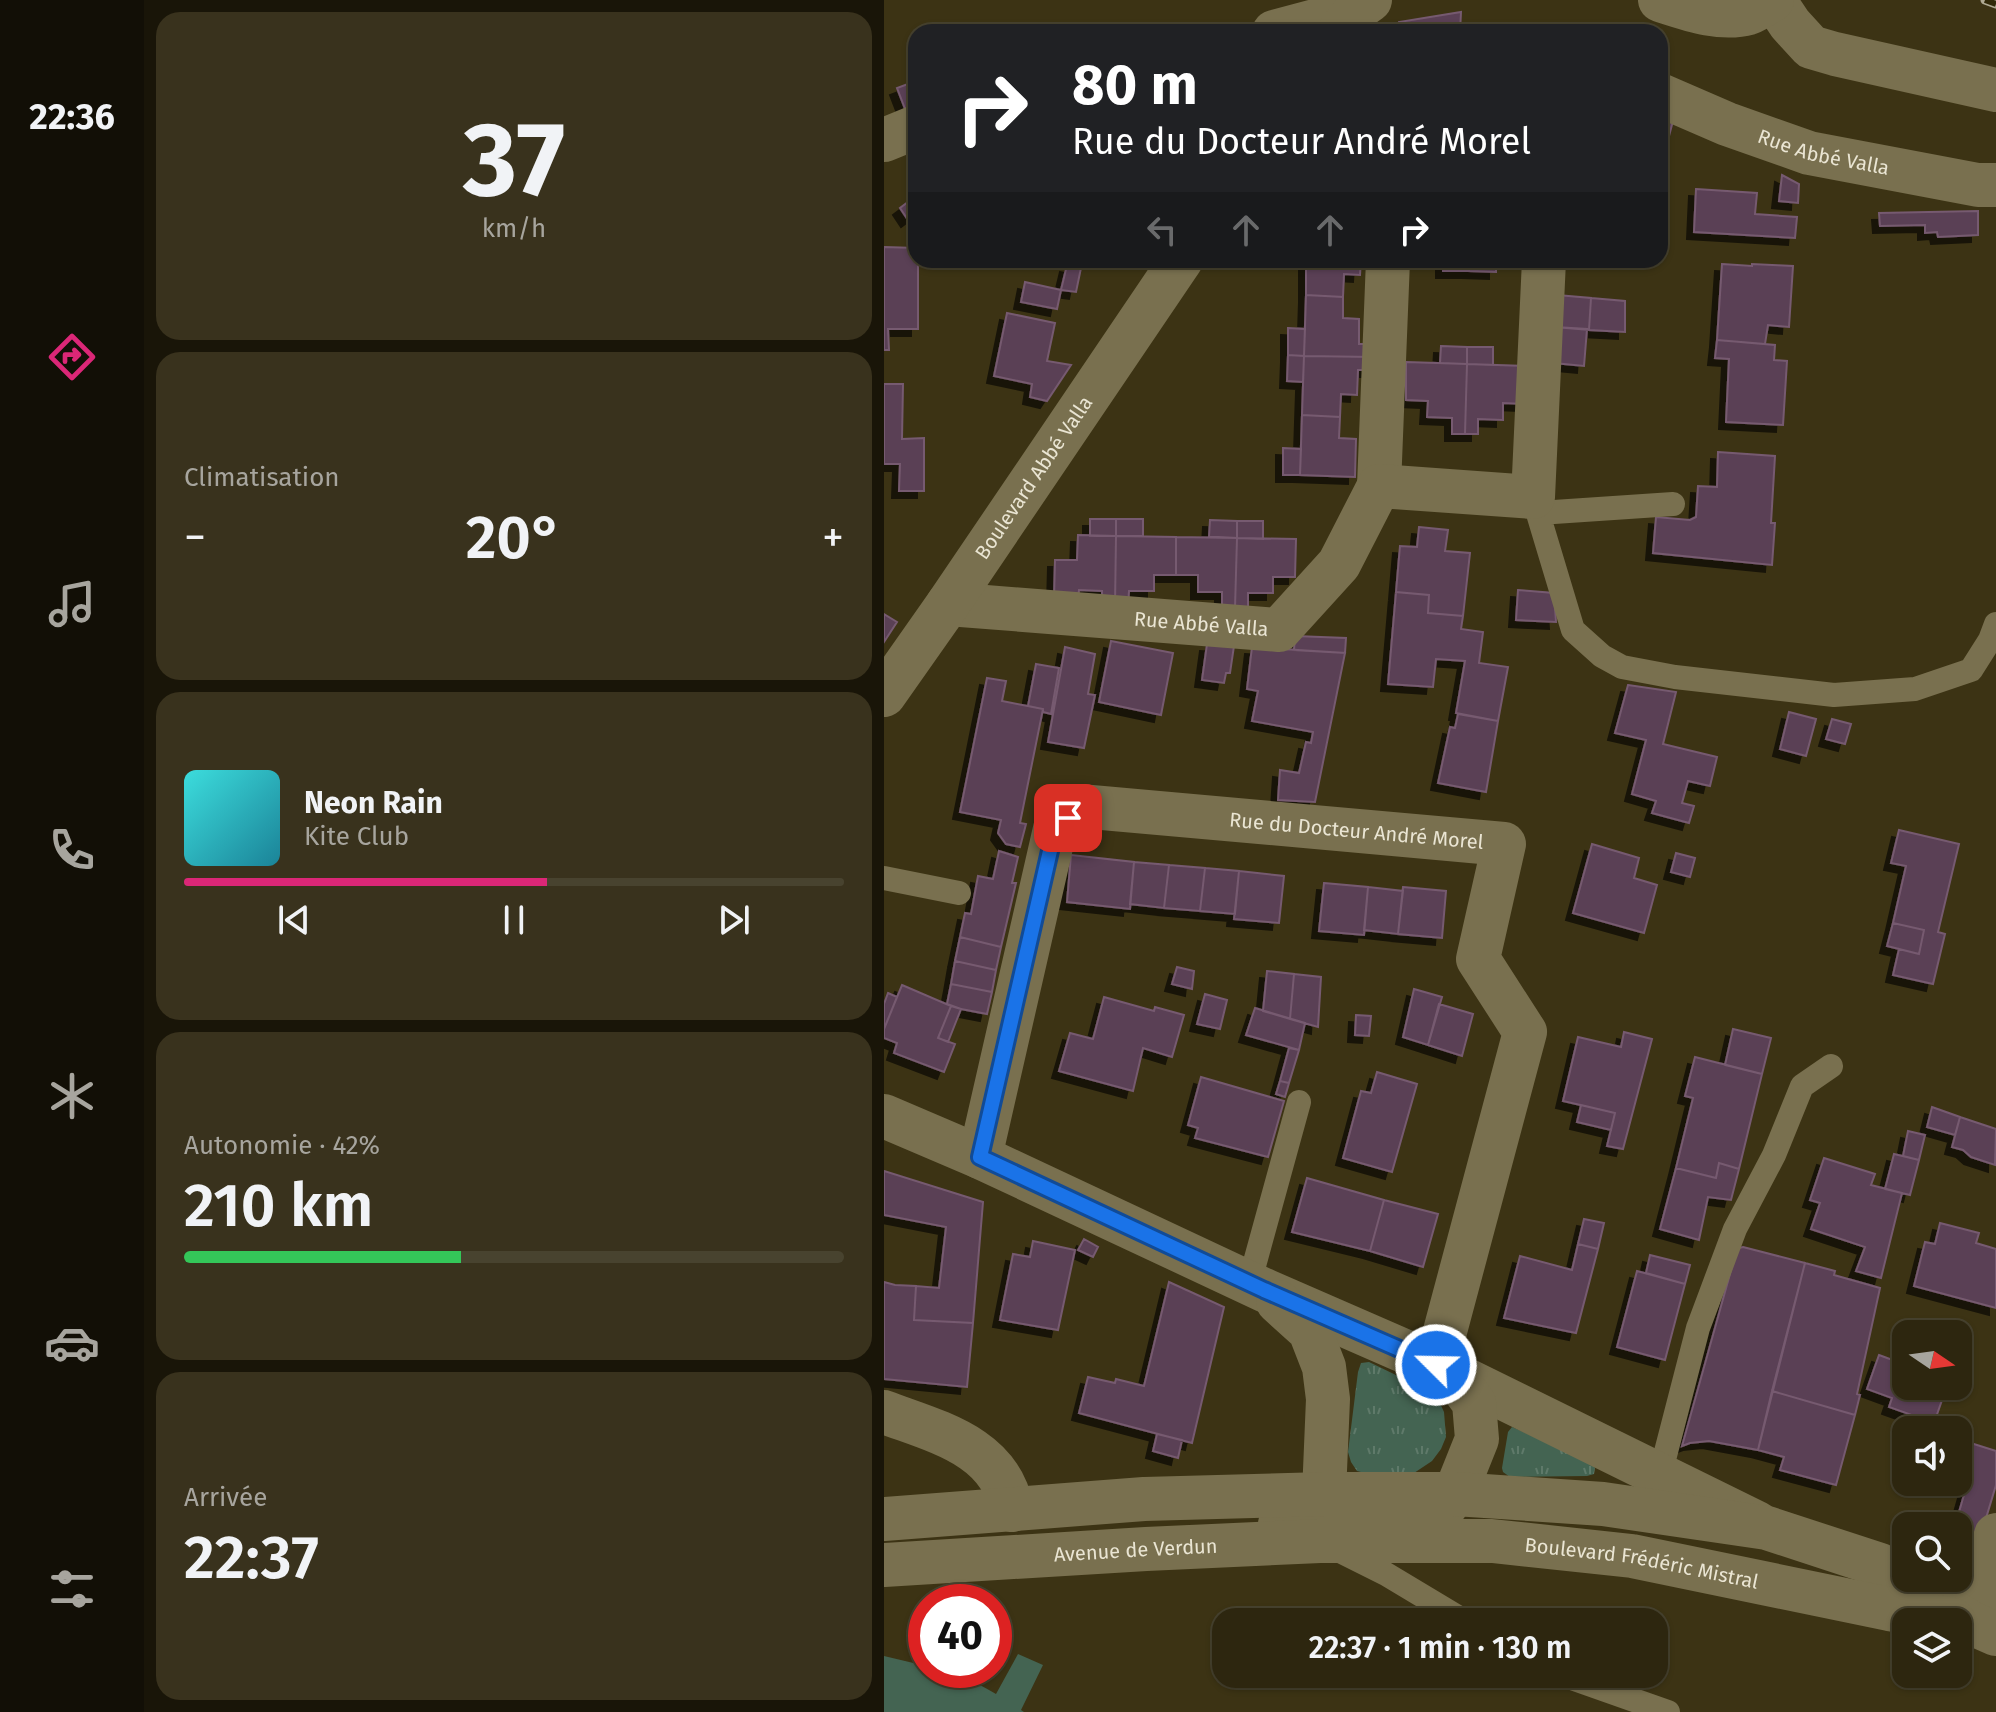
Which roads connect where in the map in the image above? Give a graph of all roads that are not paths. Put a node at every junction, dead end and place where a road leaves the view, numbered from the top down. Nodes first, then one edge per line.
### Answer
1 (1660, 0) edge
2 (1773, 0) edge
3 (1355, 14) edge
4 (1310, 24) edge
5 (1996, 90) edge
6 (1668, 98) edge
7 (908, 129) edge
8 (884, 140) edge
9 (1996, 185) edge
10 (1176, 268) edge
11 (1388, 268) edge
12 (1544, 268) edge
13 (1379, 486) junction
14 (1673, 504) dead end
15 (1536, 505) junction
16 (948, 604) junction
17 (1996, 624) edge
18 (884, 695) edge
19 (884, 878) edge
20 (959, 893) dead end
21 (1831, 1066) dead end
22 (1299, 1102) dead end
23 (884, 1116) edge
24 (980, 1157) junction
25 (1256, 1287) junction
26 (1444, 1368) junction
27 (884, 1412) edge
28 (1660, 1475) junction
29 (1455, 1494) junction
30 (1012, 1510) junction
31 (1330, 1518) junction
32 (884, 1519) edge
33 (1767, 1528) junction
34 (1996, 1535) edge
35 (1387, 1541) joint
36 (884, 1565) edge
37 (1443, 1608) edge
38 (1984, 1628) edge
39 (1600, 1688) edge
40 (1668, 1712) edge

1 - 2 street
2 - 5 street
3 - 4 street
6 - 9 street, Rue Abbé Valla
7 - 8 street
10 - 16 street, Boulevard Abbé Valla
11 - 13 street, Rue Abbé Valla
12 - 15 street
13 - 15 street
13 - 16 street, Rue Abbé Valla
14 - 15 lane
15 - 17 lane
16 - 18 street, Boulevard Abbé Valla
19 - 20 lane
21 - 28 lane
22 - 25 lane
23 - 24 street
24 - 25 street
24 - 26 street, Rue du Docteur André Morel
25 - 26 street
25 - 31 street
26 - 28 street
26 - 29 street
27 - 30 street
28 - 33 street
29 - 31 street
29 - 33 street
30 - 31 street, Avenue de Verdun
30 - 32 street, Avenue de Verdun
31 - 35 street, Avenue de Verdun
31 - 36 street, Avenue de Verdun
31 - 37 lane
33 - 38 street
34 - 38 street
35 - 38 street, Boulevard Frédéric Mistral
39 - 40 lane

